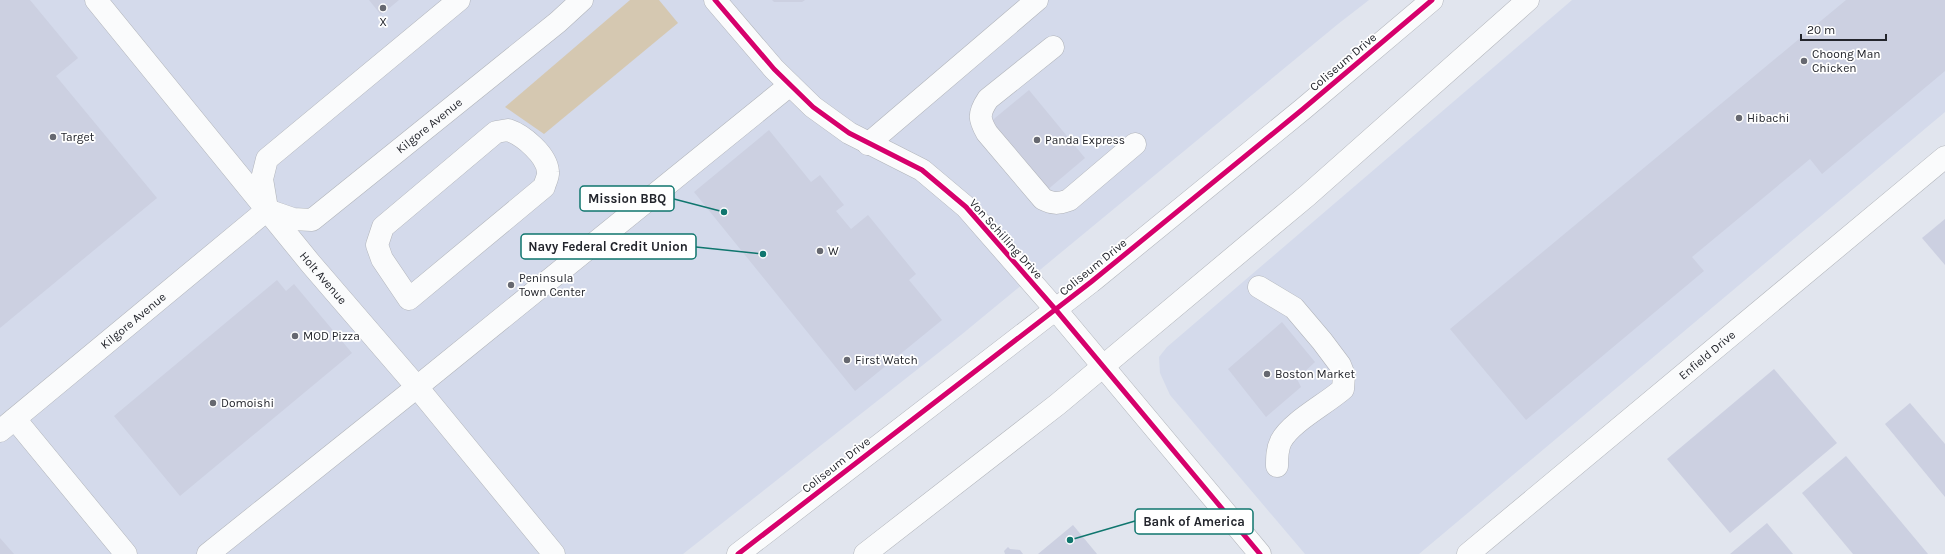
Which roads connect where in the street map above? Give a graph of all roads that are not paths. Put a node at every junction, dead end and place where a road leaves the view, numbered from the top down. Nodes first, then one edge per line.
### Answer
1 (96, 0) edge
2 (459, 0) edge
3 (582, 0) edge
4 (716, 0) edge
5 (1037, 0) edge
6 (1432, 0) edge
7 (1528, 0) edge
8 (1053, 48) dead end
9 (790, 85) junction
10 (868, 144) junction
11 (1135, 144) dead end
12 (1945, 157) edge
13 (267, 210) junction
14 (1260, 287) dead end
15 (409, 299) joint
16 (1056, 310) junction
17 (1102, 366) junction
18 (417, 387) junction
19 (8, 425) edge
20 (1277, 466) dead end
21 (126, 554) edge
22 (208, 554) edge
23 (554, 554) edge
24 (738, 554) edge
25 (865, 554) edge
26 (1260, 554) edge
27 (1468, 554) edge

1 - 13 street, Holt Avenue
2 - 13 street
3 - 13 street, Kilgore Avenue
4 - 9 street, Von Schilling Drive
5 - 10 street
6 - 16 street, Coliseum Drive
7 - 17 street
8 - 11 street
9 - 10 street, Von Schilling Drive
9 - 18 street
10 - 16 street, Von Schilling Drive
12 - 27 street, Enfield Drive
13 - 18 street, Holt Avenue
13 - 19 street, Kilgore Avenue
14 - 20 street
15 - 15 street
16 - 17 street, Von Schilling Drive
16 - 24 street, Coliseum Drive
17 - 25 street
17 - 26 street, Von Schilling Drive
18 - 22 street
18 - 23 street, Holt Avenue
19 - 21 street

